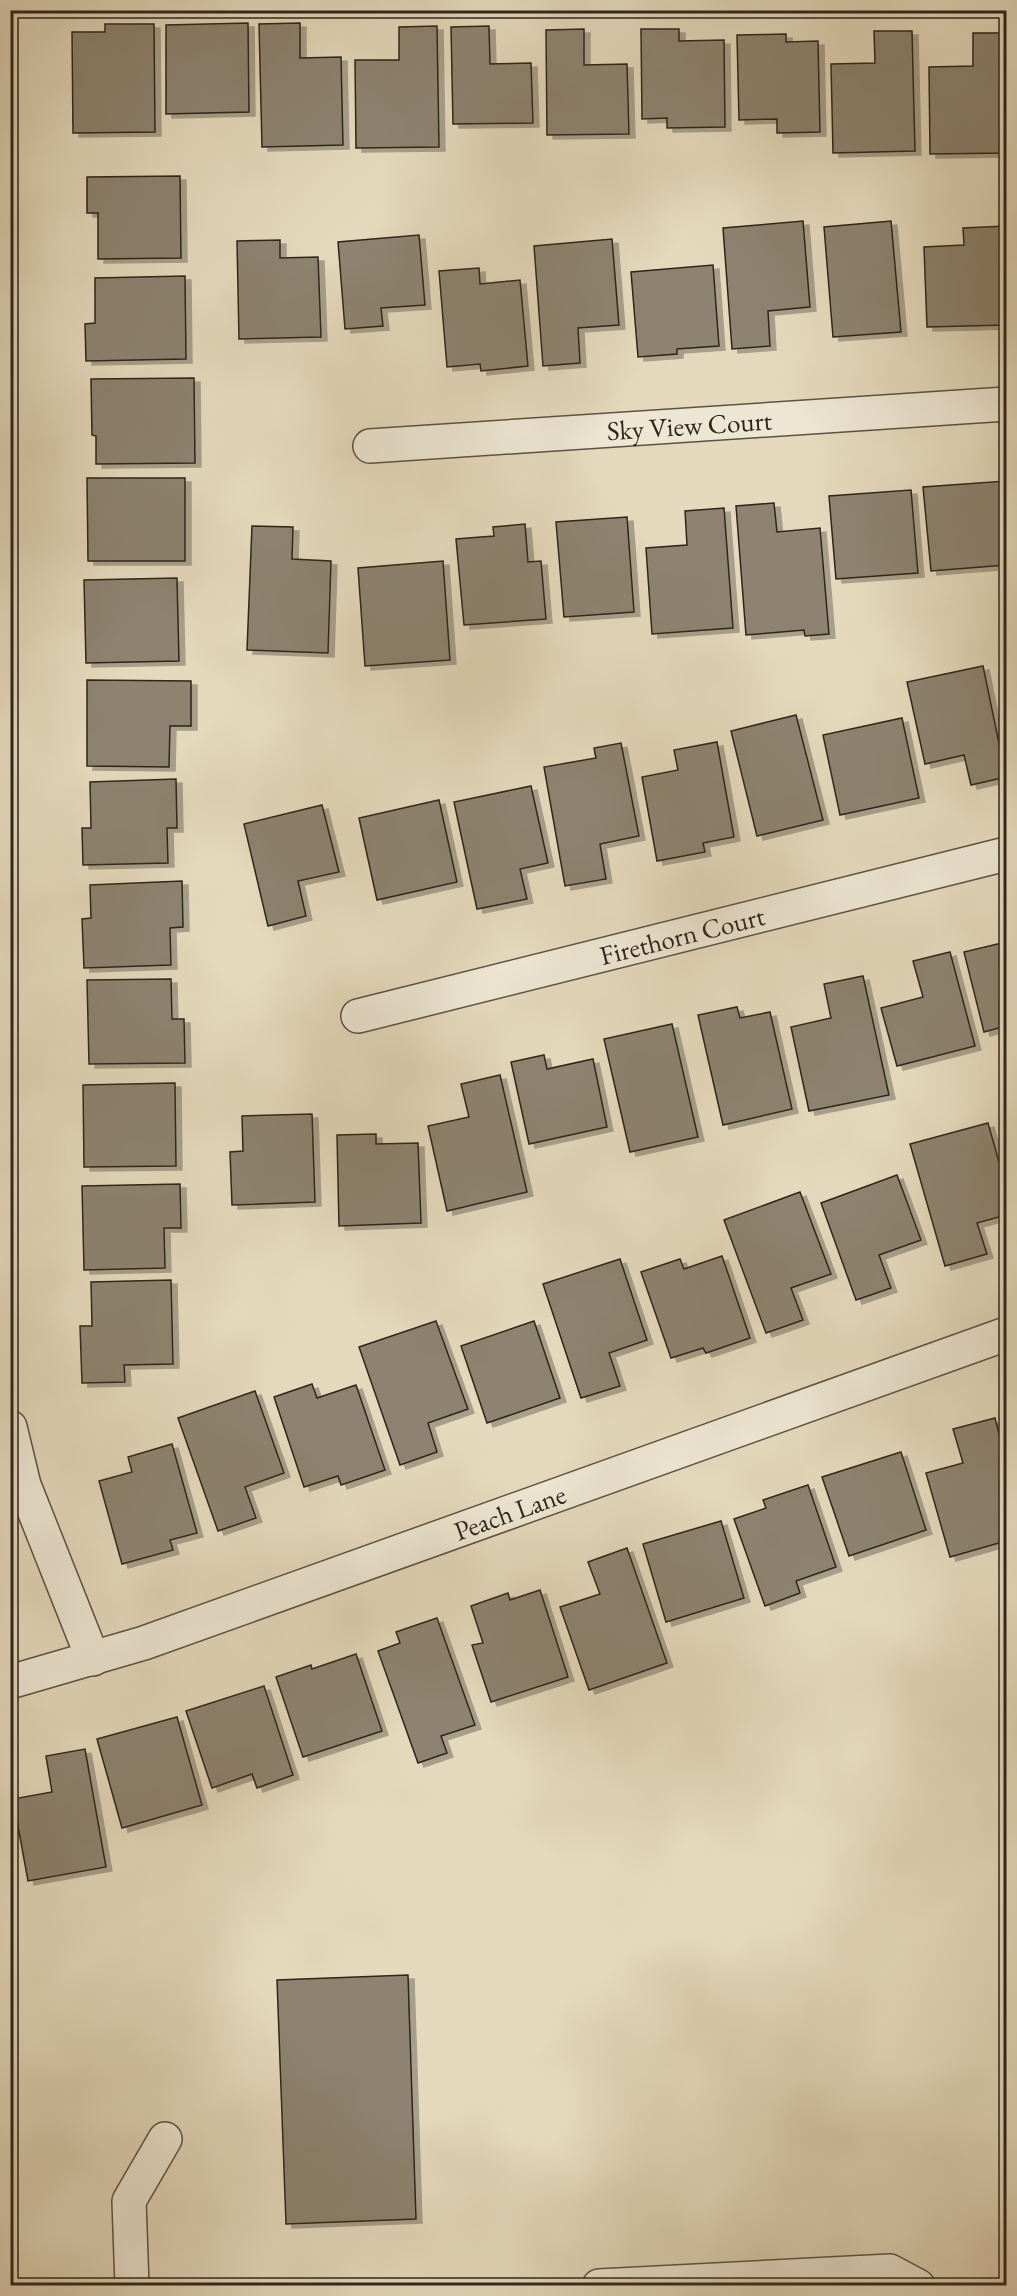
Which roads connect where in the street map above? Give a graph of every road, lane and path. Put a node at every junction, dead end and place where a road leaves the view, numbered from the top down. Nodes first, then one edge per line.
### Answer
1 (1006, 404) edge
2 (370, 446) dead end
3 (1006, 854) edge
4 (358, 1016) dead end
5 (1006, 1334) edge
6 (10, 1427) edge
7 (93, 1659) junction
8 (10, 1682) edge
9 (165, 2139) dead end
10 (132, 2286) edge
11 (599, 2286) edge
12 (918, 2286) edge

1 - 2 street, Sky View Court
3 - 4 street, Firethorn Court
5 - 7 street, Peach Lane
6 - 7 street
7 - 8 street, Peach Lane
9 - 10 street
11 - 12 street

